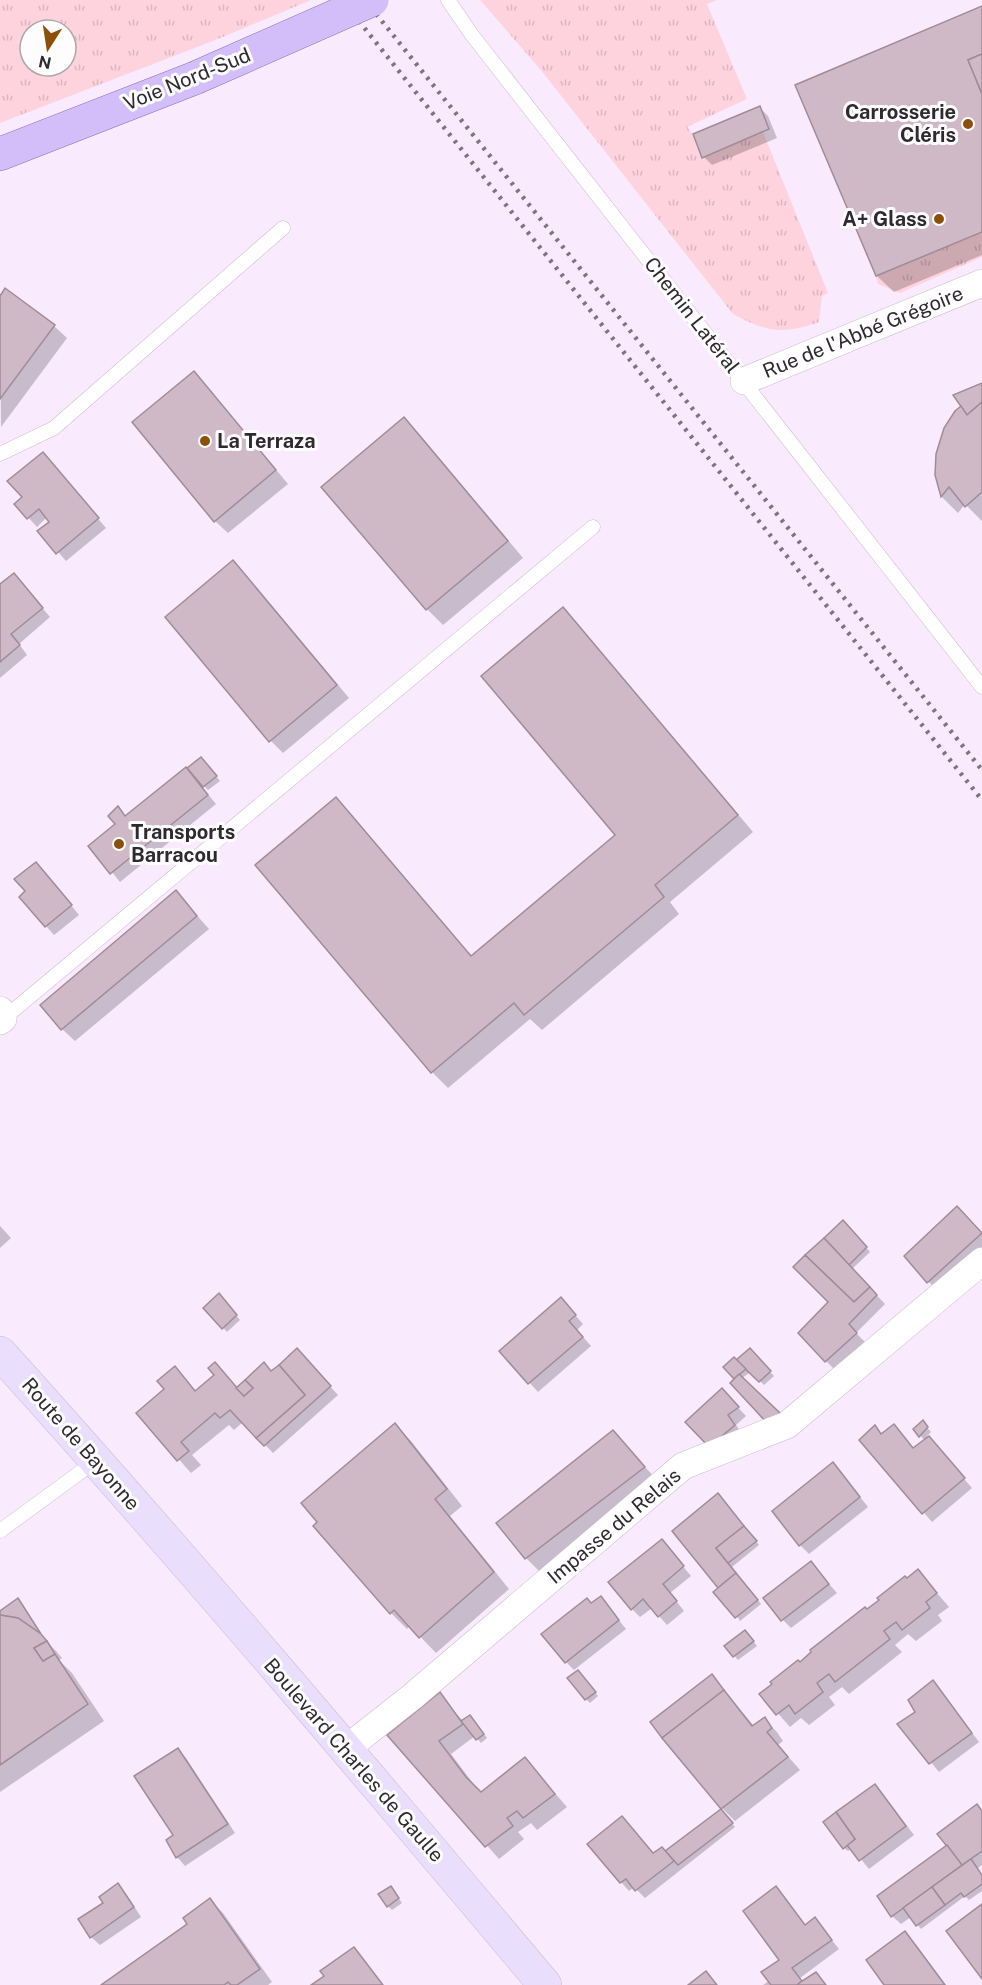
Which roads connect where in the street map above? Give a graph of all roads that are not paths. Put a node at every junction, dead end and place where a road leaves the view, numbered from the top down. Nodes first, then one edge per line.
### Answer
1 (372, 0) edge
2 (448, 0) edge
3 (0, 154) edge
4 (283, 228) dead end
5 (982, 283) edge
6 (744, 381) junction
7 (0, 454) edge
8 (593, 527) dead end
9 (982, 687) edge
10 (1, 1017) edge
11 (982, 1261) edge
12 (0, 1353) edge
13 (97, 1460) junction
14 (0, 1531) edge
15 (161, 1536) joint
16 (346, 1749) junction
17 (545, 1985) edge

1 - 3 main road, Voie Nord-Sud, bridge
2 - 6 lane, Chemin Latéral
4 - 7 lane
5 - 6 street, Rue de l'Abbé Grégoire
6 - 9 lane, Chemin Latéral
8 - 10 lane
11 - 16 street, Impasse du Relais
12 - 13 main road, Route de Bayonne
13 - 14 lane
13 - 15 main road, Route de Bayonne
15 - 16 main road, Boulevard Charles de Gaulle
16 - 17 main road, Boulevard Charles de Gaulle

